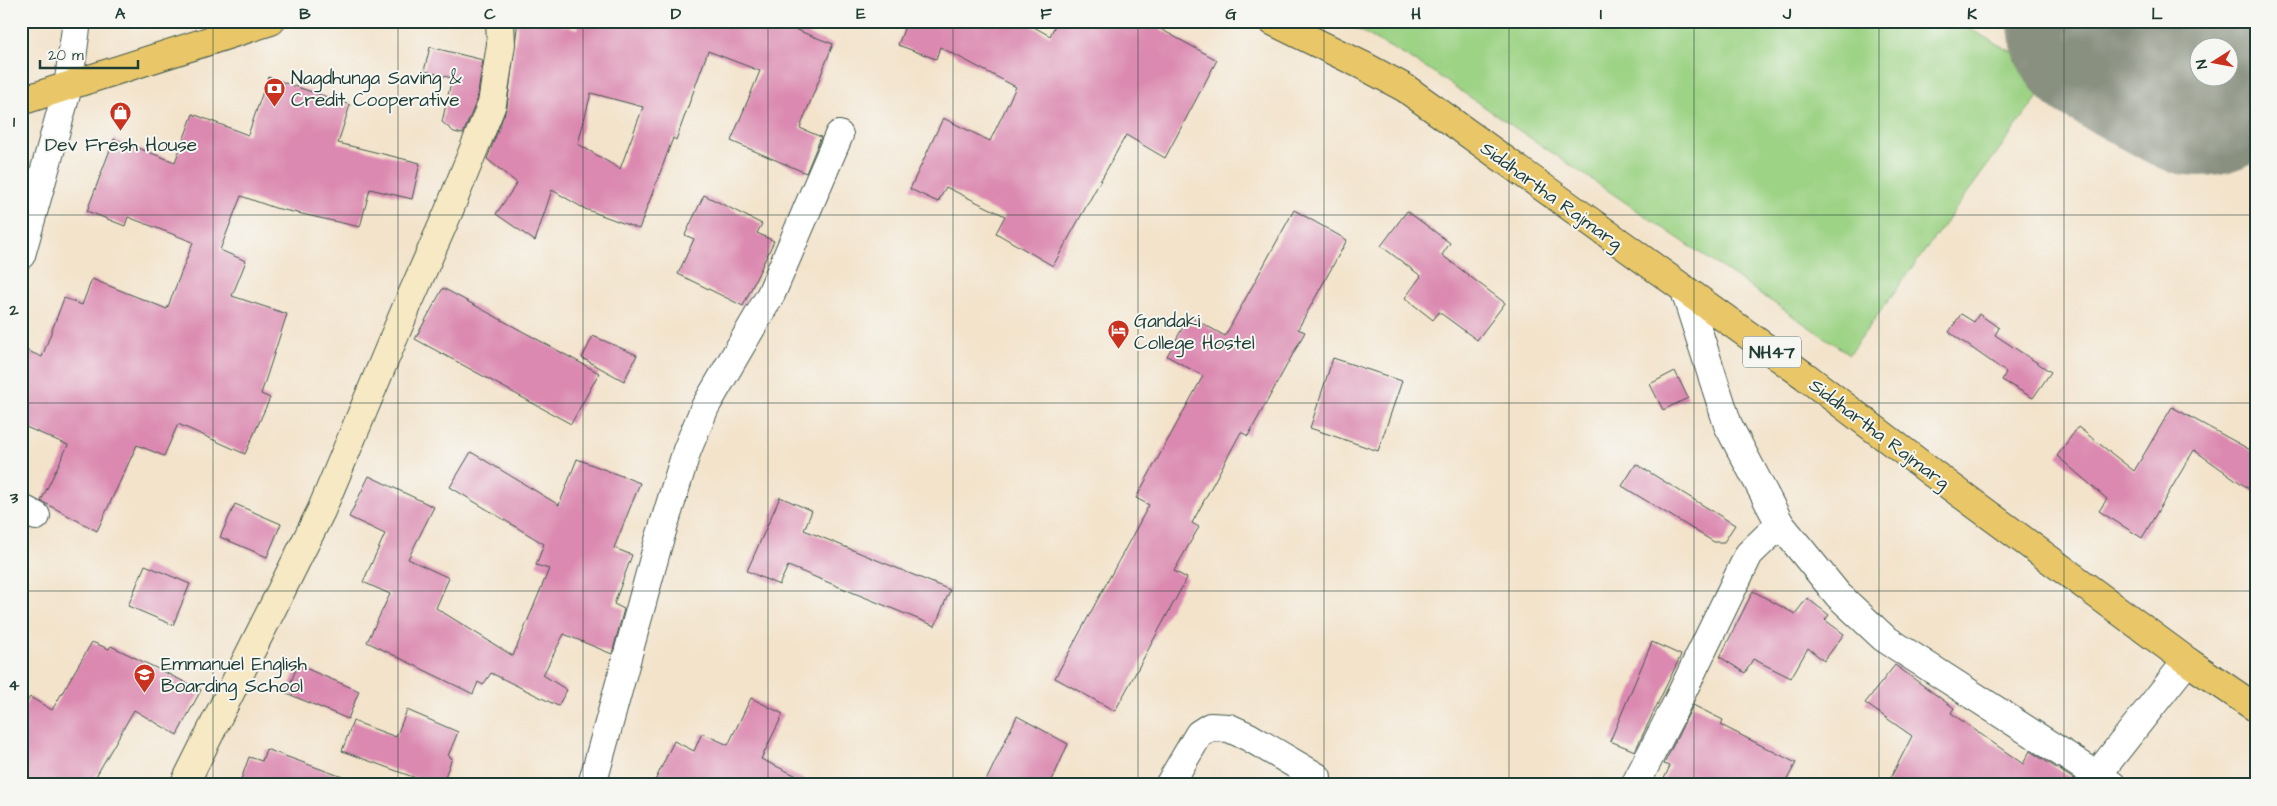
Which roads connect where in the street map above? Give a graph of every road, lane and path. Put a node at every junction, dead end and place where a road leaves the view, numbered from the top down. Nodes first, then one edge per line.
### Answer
1 (77, 21) edge
2 (271, 21) edge
3 (500, 21) edge
4 (1272, 21) edge
5 (68, 87) junction
6 (21, 101) edge
7 (839, 135) dead end
8 (21, 255) edge
9 (1685, 292) junction
10 (1780, 524) junction
11 (2187, 661) junction
12 (2256, 708) edge
13 (2104, 780) edge
14 (184, 785) edge
15 (592, 785) edge
16 (1169, 785) edge
17 (1317, 785) edge
18 (1635, 785) edge

1 - 5 street
2 - 5 highway
3 - 14 main road
4 - 9 highway, Siddhartha Rajmarg / NH47
5 - 6 highway
5 - 8 street
7 - 15 street
9 - 10 street
9 - 11 highway, Siddhartha Rajmarg / NH47
10 - 13 street
10 - 18 street
11 - 12 highway, Siddhartha Rajmarg / NH47
11 - 13 street
16 - 17 street

